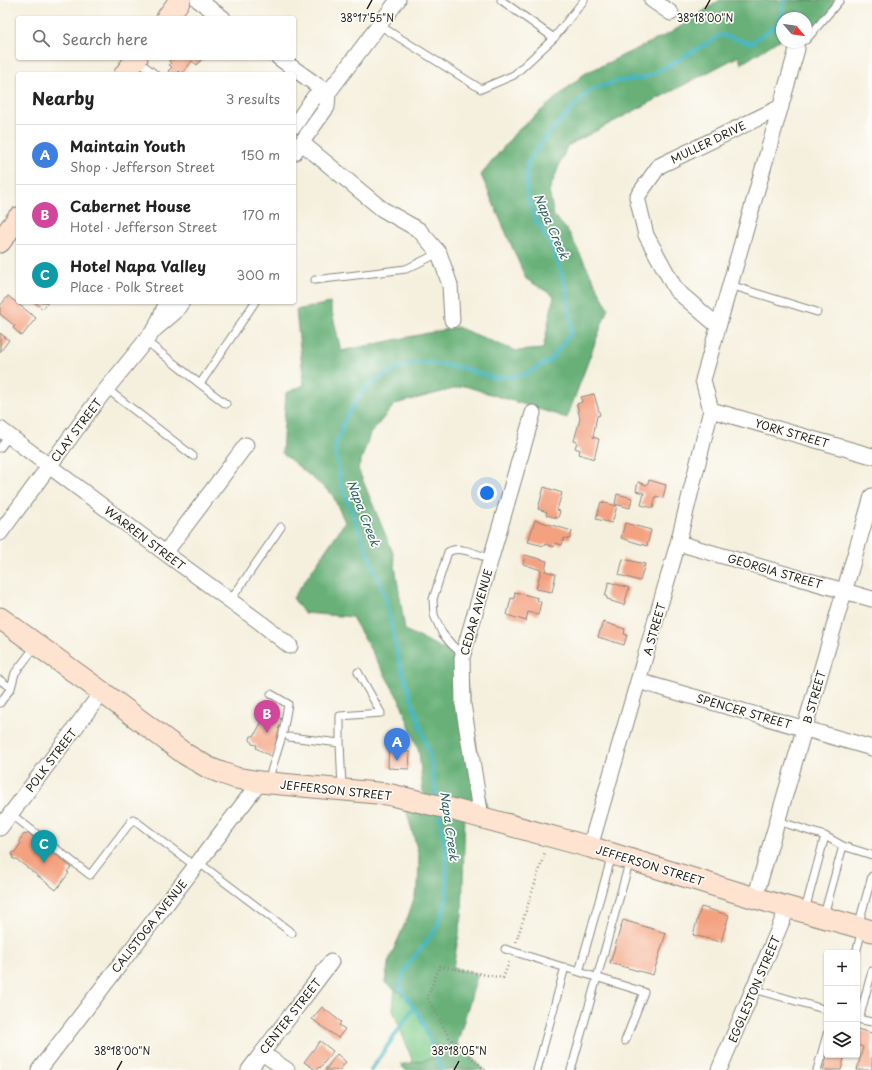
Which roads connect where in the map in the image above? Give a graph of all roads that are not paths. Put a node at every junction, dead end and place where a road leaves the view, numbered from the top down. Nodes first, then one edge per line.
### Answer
1 (180, 0) edge
2 (198, 0) edge
3 (398, 0) edge
4 (501, 0) edge
5 (584, 0) edge
6 (652, 0) edge
7 (840, 0) edge
8 (671, 13) dead end
9 (168, 16) edge
10 (220, 16) edge
11 (379, 25) junction
12 (812, 32) edge
13 (554, 38) junction
14 (801, 48) edge
15 (282, 60) edge
16 (133, 64) edge
17 (151, 72) edge
18 (328, 93) junction
19 (781, 107) junction
20 (296, 123) edge
21 (298, 148) edge
22 (16, 221) edge
23 (0, 242) edge
24 (439, 253) junction
25 (315, 280) dead end
26 (730, 285) junction
27 (166, 304) edge
28 (181, 304) edge
29 (254, 304) edge
30 (817, 312) dead end
31 (452, 320) dead end
32 (718, 326) junction
33 (155, 329) junction
34 (146, 341) junction
35 (200, 384) junction
36 (107, 389) junction
37 (226, 404) dead end
38 (711, 410) junction
39 (533, 413) dead end
40 (3, 438) edge
41 (246, 446) dead end
42 (193, 456) dead end
43 (872, 456) edge
44 (50, 466) junction
45 (872, 496) edge
46 (281, 527) dead end
47 (0, 533) edge
48 (678, 544) junction
49 (165, 553) junction
50 (490, 559) junction
51 (844, 592) junction
52 (872, 599) edge
53 (230, 600) junction
54 (0, 618) edge
55 (37, 645) junction
56 (290, 646) dead end
57 (463, 655) junction
58 (358, 672) dead end
59 (0, 680) edge
60 (638, 681) junction
61 (11, 688) junction
62 (102, 692) junction
63 (271, 694) dead end
64 (0, 703) edge
65 (804, 729) junction
66 (289, 736) dead end
67 (340, 742) junction
68 (872, 748) edge
69 (264, 783) junction
70 (342, 790) junction
71 (11, 814) junction
72 (471, 814) junction
73 (778, 822) junction
74 (0, 828) edge
75 (826, 836) junction
76 (843, 846) junction
77 (590, 847) junction
78 (872, 855) edge
79 (621, 856) junction
80 (197, 864) junction
81 (872, 876) edge
82 (755, 898) junction
83 (805, 912) junction
84 (864, 928) edge
85 (292, 933) dead end
86 (505, 949) dead end
87 (857, 950) edge
88 (332, 962) dead end
89 (565, 967) junction
90 (872, 971) edge
91 (580, 972) junction
92 (597, 977) junction
93 (754, 989) junction
94 (824, 1009) edge
95 (860, 1012) edge
96 (860, 1019) edge
97 (872, 1022) edge
98 (625, 1041) dead end
99 (824, 1045) edge
100 (262, 1053) junction
101 (39, 1070) edge
102 (249, 1070) edge
103 (287, 1070) edge
104 (537, 1070) edge
105 (571, 1070) edge
106 (720, 1070) edge
107 (817, 1070) edge

1 - 9 main road
2 - 10 street
3 - 11 street
4 - 13 lane
5 - 13 lane
6 - 8 street
7 - 12 lane
11 - 13 lane
11 - 18 street
14 - 19 street
15 - 18 street
16 - 17 lane
18 - 20 street
18 - 21 street
19 - 26 street
19 - 32 street, MULLER DRIVE
21 - 24 street
22 - 23 main road
24 - 25 lane
24 - 31 street
26 - 30 lane
26 - 32 street
27 - 33 street
28 - 33 street
29 - 35 lane
32 - 38 street
33 - 34 street, CLAY STREET
34 - 35 lane
34 - 36 street, CLAY STREET
35 - 37 lane
36 - 42 lane
36 - 44 street, CLAY STREET
38 - 43 street, YORK STREET
38 - 48 street, A STREET
39 - 50 street, CEDAR AVENUE
40 - 44 street, WARREN STREET
41 - 49 street
44 - 47 street, CLAY STREET
44 - 49 street, WARREN STREET
45 - 51 street, B STREET
46 - 53 lane
48 - 51 street, GEORGIA STREET
48 - 60 street, A STREET
49 - 53 street, WARREN STREET
50 - 57 street, CEDAR AVENUE
50 - 57 lane
51 - 52 street, GEORGIA STREET
51 - 65 street, B STREET
53 - 56 street, WARREN STREET
54 - 55 main road, JEFFERSON STREET
55 - 61 lane
55 - 62 main road, JEFFERSON STREET
57 - 72 street, CEDAR AVENUE
58 - 67 lane
59 - 61 lane
60 - 65 street, SPENCER STREET
60 - 77 street, A STREET
61 - 64 lane
62 - 69 main road, JEFFERSON STREET
62 - 71 street, POLK STREET
63 - 69 lane
65 - 68 street, SPENCER STREET
65 - 73 street, B STREET
66 - 67 lane
67 - 70 lane
69 - 70 main road, JEFFERSON STREET
69 - 80 street, CALISTOGA AVENUE
70 - 72 main road, JEFFERSON STREET
71 - 74 street, POLK STREET
71 - 80 lane
72 - 77 main road, JEFFERSON STREET
73 - 75 lane
73 - 82 street, B STREET
75 - 76 lane
75 - 83 lane
76 - 78 lane
76 - 83 lane
77 - 79 main road, JEFFERSON STREET
79 - 82 main road, JEFFERSON STREET
79 - 91 lane
79 - 92 lane
80 - 85 lane
80 - 101 street, CALISTOGA AVENUE
81 - 84 lane
82 - 83 main road, JEFFERSON STREET
83 - 84 main road, JEFFERSON STREET
83 - 93 street, EGGLESTON STREET
84 - 87 lane
86 - 89 lane
88 - 100 street, CENTER STREET
89 - 91 lane
89 - 104 lane
90 - 95 lane
91 - 92 lane
92 - 98 lane
92 - 105 lane
93 - 94 lane
93 - 106 street, EGGLESTON STREET
96 - 97 lane
99 - 107 lane
100 - 102 street, CENTER STREET
100 - 103 street

